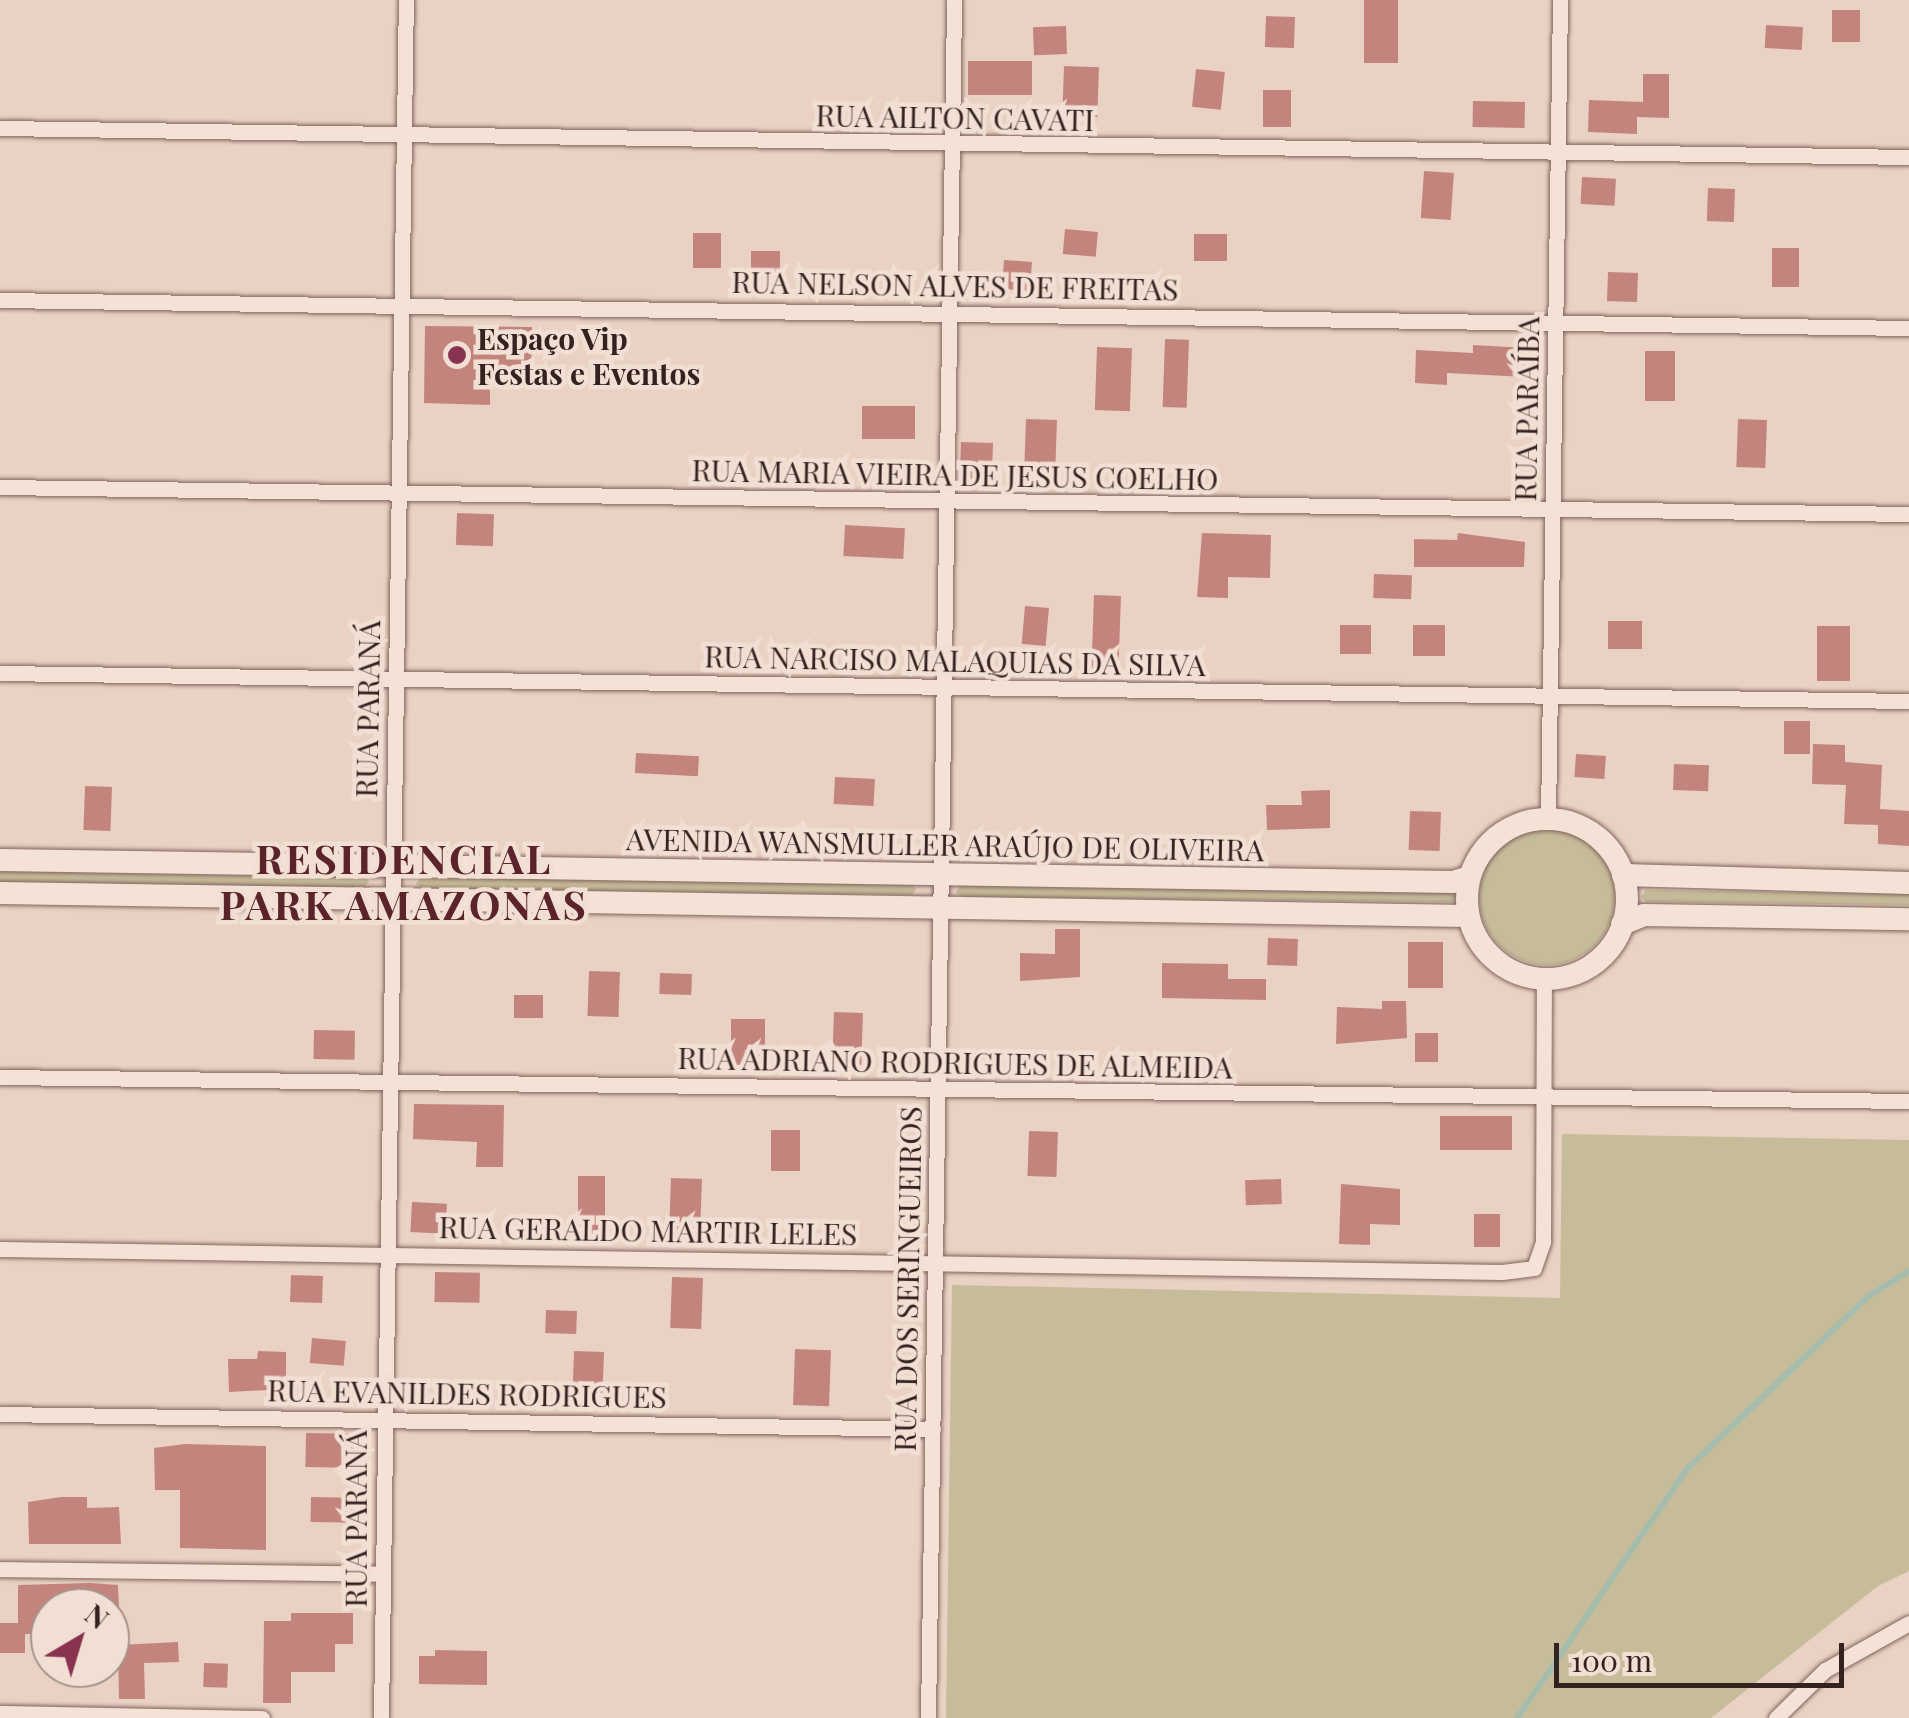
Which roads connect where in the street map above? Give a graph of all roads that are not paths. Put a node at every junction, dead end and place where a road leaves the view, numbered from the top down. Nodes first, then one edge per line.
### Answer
1 (406, 0) edge
2 (954, 0) edge
3 (1560, 0) edge
4 (0, 128) edge
5 (404, 137) junction
6 (953, 144) junction
7 (1557, 152) junction
8 (1909, 157) edge
9 (0, 300) edge
10 (401, 306) junction
11 (951, 312) junction
12 (1555, 322) junction
13 (1909, 328) edge
14 (0, 487) edge
15 (398, 493) junction
16 (946, 502) junction
17 (1552, 509) junction
18 (1909, 514) edge
19 (0, 674) edge
20 (395, 679) junction
21 (944, 687) junction
22 (1550, 696) junction
23 (1909, 701) edge
24 (1548, 818) junction
25 (0, 860) edge
26 (392, 865) junction
27 (941, 873) junction
28 (1622, 875) junction
29 (1469, 877) junction
30 (1909, 883) edge
31 (0, 893) edge
32 (392, 897) junction
33 (941, 905) junction
34 (1468, 916) junction
35 (1909, 918) edge
36 (1622, 924) junction
37 (1544, 980) junction
38 (0, 1077) edge
39 (388, 1084) junction
40 (936, 1089) junction
41 (1542, 1095) junction
42 (1909, 1101) edge
43 (0, 1248) edge
44 (386, 1253) junction
45 (936, 1262) junction
46 (0, 1414) edge
47 (383, 1419) junction
48 (932, 1429) junction
49 (0, 1569) edge
50 (382, 1574) junction
51 (1909, 1622) edge
52 (0, 1713) edge
53 (262, 1718) edge
54 (381, 1718) edge
55 (928, 1718) edge
56 (1776, 1718) edge

1 - 5 street, RUA PARANÁ
2 - 6 street, RUA DOS SERINGUEIROS
3 - 7 street, RUA PARAÍBA
4 - 5 street, RUA AILTON CAVATI
5 - 6 street, RUA AILTON CAVATI
5 - 10 street, RUA PARANÁ
6 - 7 street, RUA AILTON CAVATI
6 - 11 street, RUA DOS SERINGUEIROS
7 - 8 street, RUA AILTON CAVATI
7 - 12 street, RUA PARAÍBA
9 - 10 street, RUA NELSON ALVES DE FREITAS
10 - 11 street, RUA NELSON ALVES DE FREITAS
10 - 15 street, RUA PARANÁ
11 - 12 street, RUA NELSON ALVES DE FREITAS
11 - 16 street, RUA DOS SERINGUEIROS
12 - 13 street, RUA NELSON ALVES DE FREITAS
12 - 17 street, RUA PARAÍBA
14 - 15 street, RUA MARIA VIEIRA DE JESUS COELHO
15 - 16 street, RUA MARIA VIEIRA DE JESUS COELHO
15 - 20 street, RUA PARANÁ
16 - 17 street, RUA MARIA VIEIRA DE JESUS COELHO
16 - 21 street, RUA DOS SERINGUEIROS
17 - 18 street, RUA MARIA VIEIRA DE JESUS COELHO
17 - 22 street, RUA PARAÍBA
19 - 20 street, RUA NARCISO MALAQUIAS DA SILVA
20 - 21 street, RUA NARCISO MALAQUIAS DA SILVA
20 - 26 street, RUA PARANÁ
21 - 22 street, RUA NARCISO MALAQUIAS DA SILVA
21 - 27 street, RUA DOS SERINGUEIROS
22 - 23 street, RUA NARCISO MALAQUIAS DA SILVA
22 - 24 street, RUA PARAÍBA
24 - 28 street
24 - 29 street
25 - 26 street, AVENIDA WANSMULLER ARAÚJO DE OLIVEIRA
26 - 27 street, AVENIDA WANSMULLER ARAÚJO DE OLIVEIRA
26 - 32 street, RUA PARANÁ
27 - 29 street, AVENIDA WANSMULLER ARAÚJO DE OLIVEIRA
27 - 33 street, RUA DOS SERINGUEIROS
28 - 30 street
28 - 36 street
29 - 34 street
31 - 32 street, AVENIDA WANSMULLER ARAÚJO DE OLIVEIRA
32 - 33 street, AVENIDA WANSMULLER ARAÚJO DE OLIVEIRA
32 - 39 street, RUA PARANÁ
33 - 34 street, AVENIDA WANSMULLER ARAÚJO DE OLIVEIRA
33 - 40 street, RUA DOS SERINGUEIROS
34 - 37 street
35 - 36 street
36 - 37 street
37 - 41 street
38 - 39 street, RUA ADRIANO RODRIGUES DE ALMEIDA
39 - 40 street, RUA ADRIANO RODRIGUES DE ALMEIDA
39 - 44 street, RUA PARANÁ
40 - 41 street, RUA ADRIANO RODRIGUES DE ALMEIDA
40 - 45 street, RUA DOS SERINGUEIROS
41 - 42 street, RUA ADRIANO RODRIGUES DE ALMEIDA
41 - 45 street, RUA GERALDO MARTIR LELES
43 - 44 street, RUA GERALDO MARTIR LELES
44 - 45 street, RUA GERALDO MARTIR LELES
44 - 47 street, RUA PARANÁ
45 - 48 street, RUA DOS SERINGUEIROS
46 - 47 street, RUA EVANILDES RODRIGUES
47 - 48 street, RUA EVANILDES RODRIGUES
47 - 50 street, RUA PARANÁ
48 - 55 street, RUA DOS SERINGUEIROS
49 - 50 street
50 - 54 street, RUA PARANÁ
51 - 56 street
52 - 53 street

